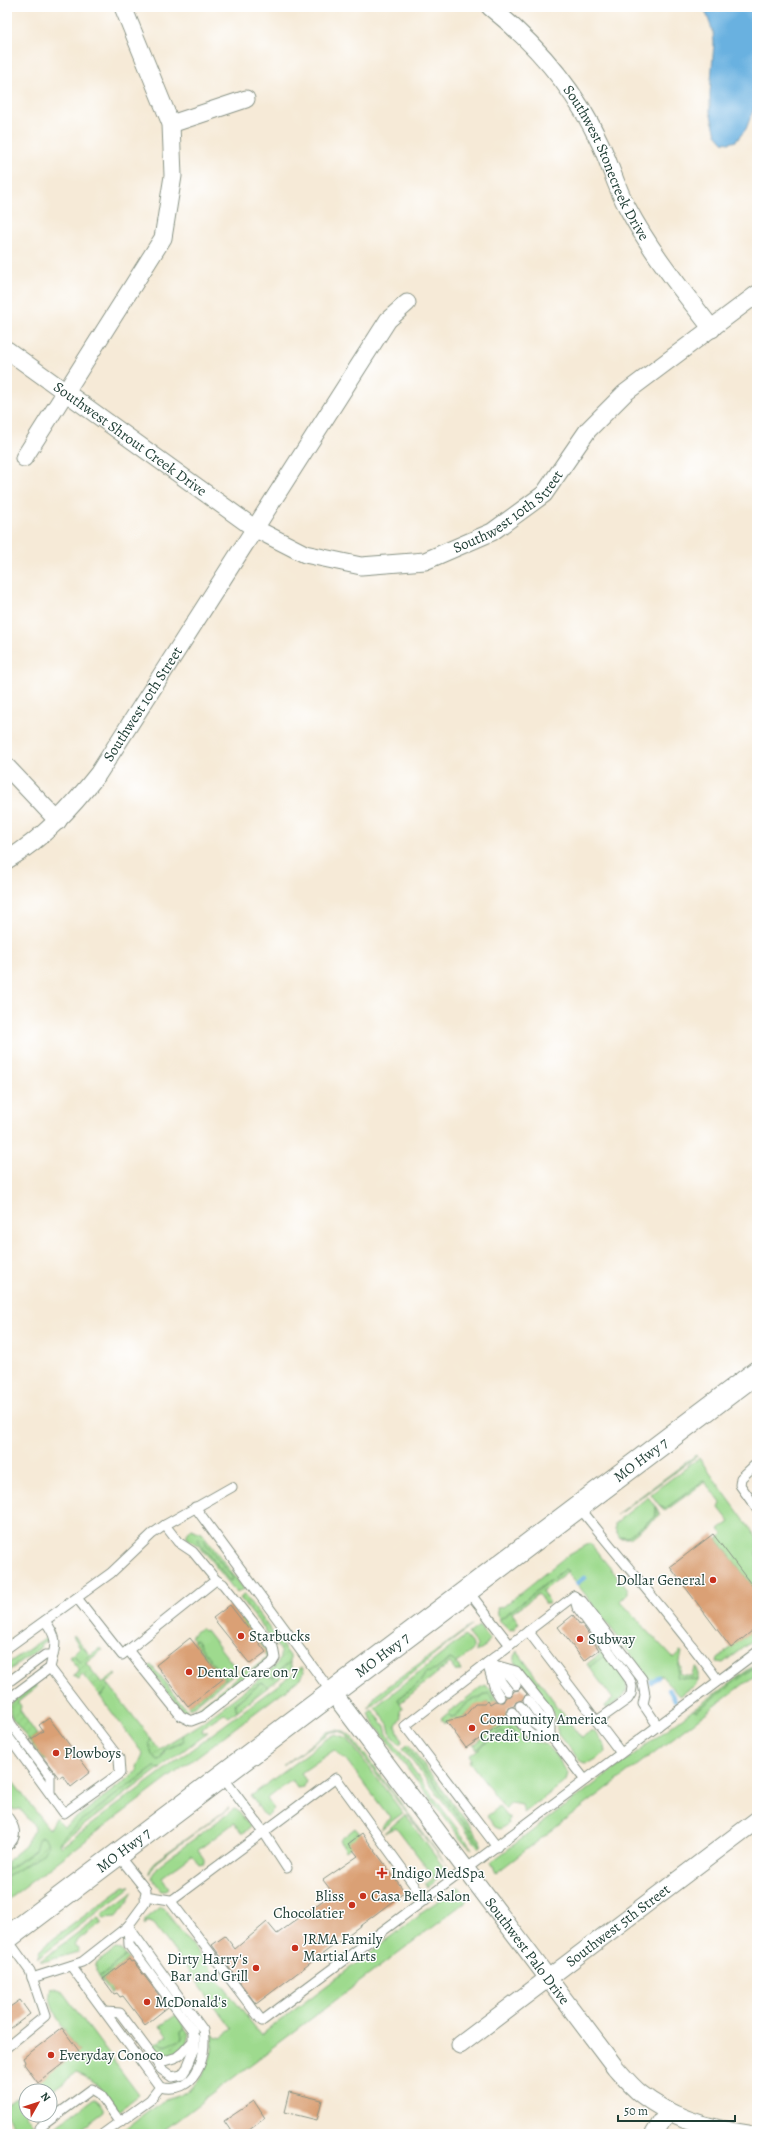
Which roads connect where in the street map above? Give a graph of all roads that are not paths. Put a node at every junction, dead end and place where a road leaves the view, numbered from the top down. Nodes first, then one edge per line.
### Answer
1 (123, 7) edge
2 (490, 7) edge
3 (246, 99) dead end
4 (171, 124) junction
5 (757, 294) edge
6 (407, 303) dead end
7 (712, 329) junction
8 (7, 350) edge
9 (66, 392) junction
10 (24, 458) dead end
11 (254, 528) junction
12 (7, 767) edge
13 (58, 821) junction
14 (7, 860) edge
15 (757, 1372) edge
16 (757, 1463) edge
17 (232, 1487) dead end
18 (195, 1507) junction
19 (579, 1507) junction
20 (757, 1509) edge
21 (165, 1525) junction
22 (216, 1580) junction
23 (468, 1590) junction
24 (574, 1596) junction
25 (77, 1598) junction
26 (45, 1621) junction
27 (528, 1632) junction
28 (510, 1645) junction
29 (7, 1648) edge
30 (128, 1650) junction
31 (757, 1652) edge
32 (53, 1655) junction
33 (487, 1663) junction
34 (50, 1668) junction
35 (718, 1680) junction
36 (7, 1683) edge
37 (516, 1685) dead end
38 (508, 1691) dead end
39 (333, 1693) junction
40 (500, 1697) dead end
41 (7, 1700) edge
42 (528, 1700) dead end
43 (520, 1706) dead end
44 (512, 1712) dead end
45 (7, 1715) edge
46 (597, 1721) junction
47 (658, 1726) junction
48 (7, 1735) edge
49 (550, 1735) junction
50 (621, 1753) junction
51 (222, 1776) junction
52 (585, 1780) junction
53 (50, 1794) junction
54 (7, 1816) edge
55 (757, 1820) edge
56 (263, 1831) junction
57 (7, 1846) edge
58 (497, 1847) junction
59 (118, 1855) junction
60 (287, 1868) dead end
61 (466, 1870) junction
62 (145, 1896) junction
63 (425, 1900) junction
64 (171, 1901) junction
65 (128, 1926) junction
66 (7, 1939) edge
67 (71, 1966) junction
68 (547, 1977) junction
69 (32, 1978) junction
70 (105, 2012) junction
71 (194, 2036) junction
72 (460, 2045) dead end
73 (7, 2047) edge
74 (156, 2061) junction
75 (160, 2087) junction
76 (668, 2111) junction
77 (120, 2122) junction
78 (44, 2134) edge
79 (103, 2134) edge
80 (654, 2134) edge
81 (748, 2134) edge

1 - 4 street
2 - 7 street, Southwest Stonecreek Drive
3 - 4 street
4 - 9 street
5 - 7 street, Southwest 10th Street
6 - 11 street, Southwest 10th Street
7 - 11 street, Southwest 10th Street
8 - 9 street, Southwest Shrout Creek Drive
9 - 10 street
9 - 11 street, Southwest Shrout Creek Drive
11 - 13 street, Southwest 10th Street
12 - 13 street
13 - 14 street, Southwest 10th Street
15 - 19 main road, MO Hwy 7
16 - 20 lane
17 - 18 lane
18 - 21 lane
18 - 39 lane
19 - 23 main road, MO Hwy 7
19 - 35 lane
21 - 22 lane
21 - 25 lane
22 - 30 lane
22 - 30 lane
23 - 28 lane
23 - 39 main road, MO Hwy 7
24 - 27 lane
24 - 46 lane
24 - 47 lane
25 - 26 lane
25 - 30 lane
26 - 29 lane
26 - 32 lane
27 - 28 lane
27 - 46 lane
28 - 33 lane
31 - 35 lane
32 - 34 lane
32 - 36 lane
33 - 37 lane
33 - 38 lane
33 - 40 lane
33 - 49 lane
33 - 58 lane
34 - 41 lane
34 - 53 lane
35 - 47 lane
39 - 51 main road, MO Hwy 7
39 - 61 street, Southwest Palo Drive
42 - 49 lane
43 - 49 lane
44 - 49 lane
45 - 53 lane
46 - 50 lane
47 - 50 lane
48 - 53 lane
49 - 52 lane
50 - 52 lane
51 - 56 lane
51 - 59 main road, MO Hwy 7
52 - 58 lane
54 - 57 lane
55 - 68 street, Southwest 5th Street
56 - 60 lane
56 - 63 lane
56 - 64 lane
58 - 61 lane
59 - 62 lane
59 - 66 main road, MO Hwy 7
61 - 63 lane
61 - 68 street, Southwest Palo Drive
62 - 64 lane
62 - 65 lane
63 - 64 lane
65 - 67 lane
65 - 71 lane
65 - 75 lane
66 - 69 lane
67 - 69 lane
67 - 70 lane
68 - 72 street, Southwest 5th Street
68 - 76 street, Southwest Palo Drive
69 - 73 lane
70 - 74 lane
70 - 75 lane
71 - 74 lane
71 - 74 lane
75 - 77 lane
76 - 80 street
76 - 81 street, Southwest Palo Drive
77 - 78 lane
77 - 79 lane

